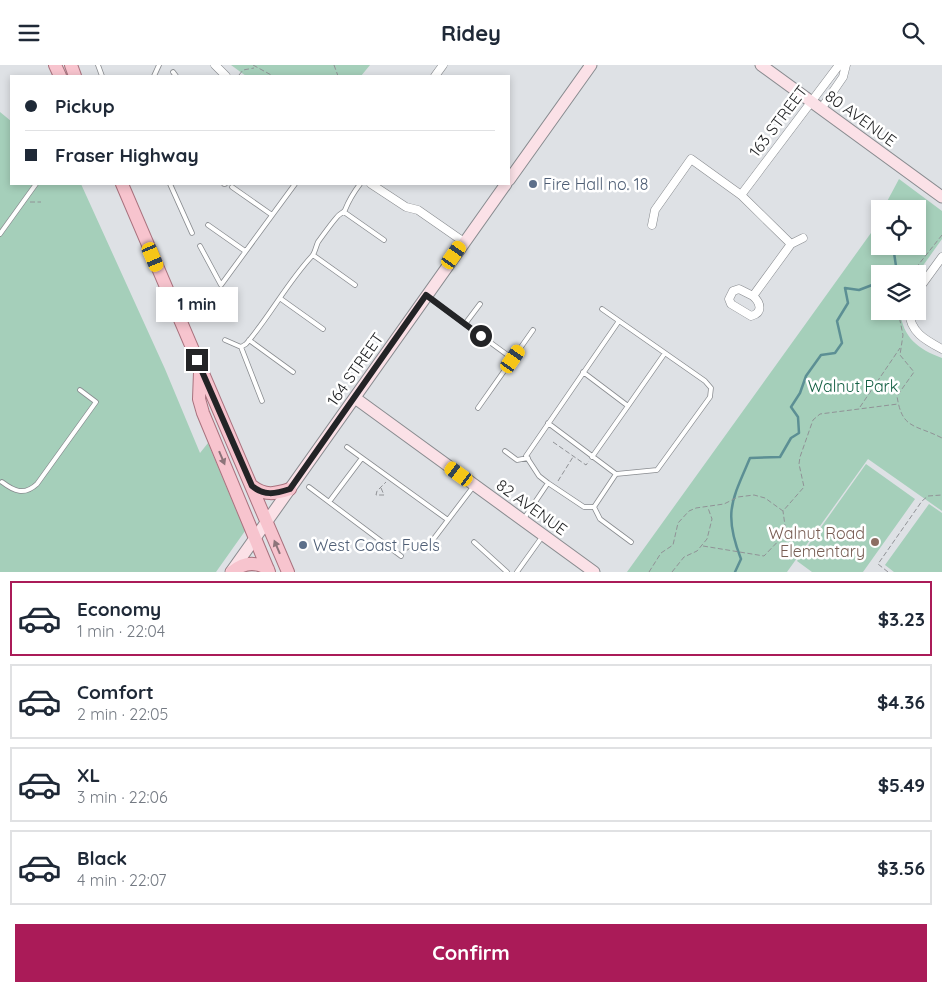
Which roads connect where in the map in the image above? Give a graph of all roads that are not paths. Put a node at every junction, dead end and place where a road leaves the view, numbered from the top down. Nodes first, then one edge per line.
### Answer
1 (215, 65) edge
2 (591, 65) edge
3 (761, 65) edge
4 (839, 65) edge
5 (846, 65) edge
6 (173, 72) dead end
7 (175, 75) edge
8 (225, 75) edge
9 (810, 101) junction
10 (821, 109) junction
11 (510, 178) edge
12 (35, 185) edge
13 (122, 185) edge
14 (170, 185) edge
15 (294, 185) edge
16 (359, 185) edge
17 (373, 185) edge
18 (505, 185) edge
19 (232, 187) dead end
20 (741, 195) junction
21 (942, 197) edge
22 (344, 212) junction
23 (272, 215) junction
24 (208, 225) dead end
25 (652, 225) dead end
26 (192, 233) dead end
27 (0, 234) edge
28 (803, 238) dead end
29 (384, 240) dead end
30 (464, 242) junction
31 (791, 244) junction
32 (200, 246) dead end
33 (245, 251) junction
34 (313, 255) junction
35 (942, 257) edge
36 (926, 279) edge
37 (355, 285) dead end
38 (426, 295) junction
39 (753, 296) dead end
40 (281, 299) junction
41 (480, 304) dead end
42 (602, 309) dead end
43 (912, 320) edge
44 (619, 321) junction
45 (465, 324) junction
46 (324, 329) dead end
47 (533, 330) dead end
48 (224, 340) dead end
49 (249, 340) junction
50 (241, 347) junction
51 (941, 349) edge
52 (665, 353) junction
53 (513, 359) junction
54 (197, 360) junction
55 (293, 372) dead end
56 (583, 372) junction
57 (80, 390) dead end
58 (354, 398) junction
59 (262, 401) dead end
60 (628, 406) junction
61 (478, 407) dead end
62 (548, 423) junction
63 (347, 447) dead end
64 (505, 451) dead end
65 (362, 458) junction
66 (528, 458) junction
67 (592, 458) junction
68 (616, 474) junction
69 (1, 482) edge
70 (548, 483) junction
71 (474, 485) junction
72 (252, 486) junction
73 (309, 487) dead end
74 (290, 489) junction
75 (329, 502) junction
76 (594, 507) junction
77 (448, 519) junction
78 (523, 520) junction
79 (267, 522) junction
80 (543, 535) junction
81 (255, 538) junction
82 (631, 542) dead end
83 (474, 543) dead end
84 (426, 549) road end
85 (401, 556) road end
86 (269, 570) edge
87 (232, 572) edge
88 (288, 572) edge
89 (507, 572) edge
90 (517, 572) edge
91 (594, 572) edge

1 - 8 street
2 - 11 street
3 - 9 street, 80 AVENUE
4 - 9 street, 163 STREET
5 - 10 street, 163 STREET
6 - 7 lane
9 - 10 street, 80 AVENUE
9 - 20 street, 163 STREET
10 - 21 street, 80 AVENUE
12 - 27 lane
13 - 54 main road
14 - 26 lane
15 - 23 lane
16 - 22 lane
17 - 30 street
18 - 30 street, 164 STREET
19 - 23 lane
20 - 25 street
20 - 31 street
22 - 29 lane
22 - 34 lane
23 - 33 lane
24 - 33 lane
28 - 31 street
30 - 38 street, 164 STREET
31 - 39 street
32 - 33 lane
34 - 37 lane
34 - 40 lane
35 - 36 street
38 - 45 lane
38 - 58 street, 164 STREET
40 - 46 lane
40 - 49 lane
41 - 45 lane
42 - 44 lane
43 - 51 street
44 - 52 lane
44 - 56 lane
45 - 53 lane
47 - 53 lane
48 - 50 lane
49 - 50 lane
49 - 55 lane
50 - 59 lane
52 - 60 lane
52 - 68 lane
53 - 61 lane
54 - 72 main road
54 -> 81 main road
56 - 60 lane
56 - 62 lane
57 - 69 lane
58 - 71 street, 82 AVENUE
58 - 74 street, 164 STREET
60 - 67 lane
62 - 66 lane
62 - 67 lane
63 - 65 lane
64 - 66 lane
65 - 75 lane
65 - 77 lane
66 - 70 lane
67 - 68 lane
68 - 76 lane
70 - 76 lane
70 - 78 lane
71 - 77 lane
71 - 78 street, 82 AVENUE
72 - 74 main road
72 - 79 main road
73 - 75 lane
74 - 79 street, 164 STREET
75 - 85 lane
76 - 82 lane
77 - 84 lane
78 - 80 street, 82 AVENUE
79 - 81 street, 164 STREET
88 -> 79 main road
80 - 90 lane
80 - 91 street, 82 AVENUE
81 - 86 main road
81 - 87 street, 164 STREET
83 - 89 lane
86 - 87 main road

